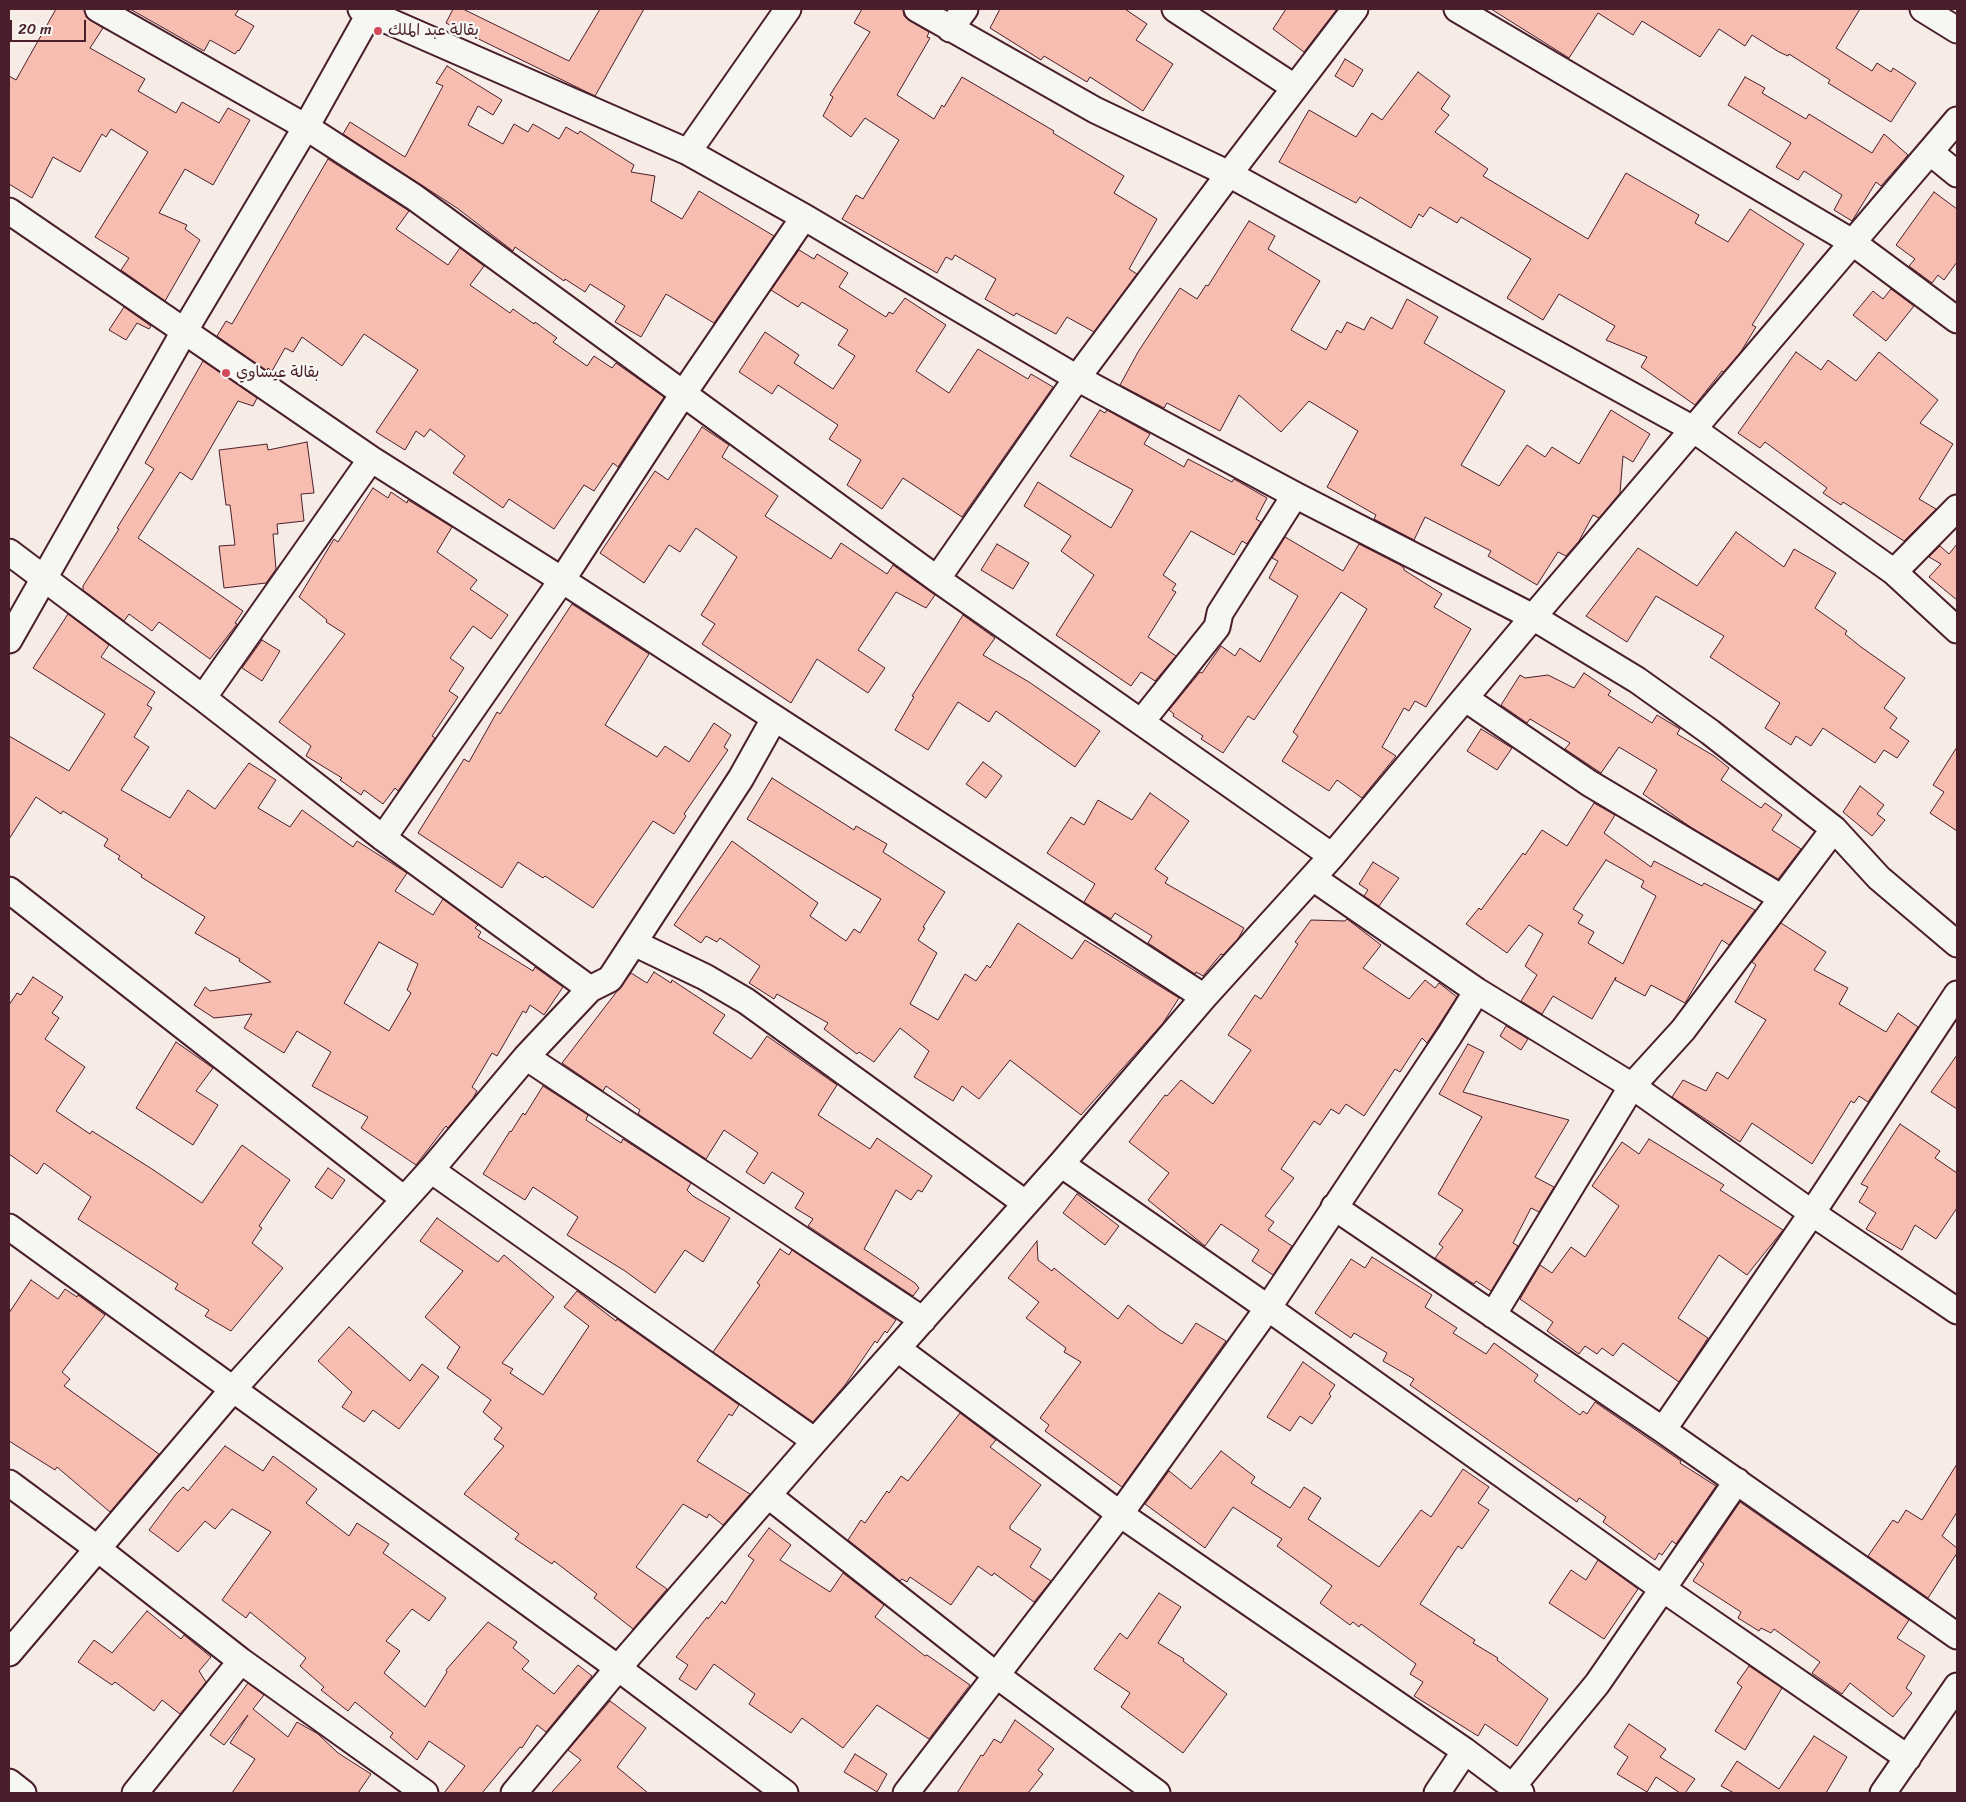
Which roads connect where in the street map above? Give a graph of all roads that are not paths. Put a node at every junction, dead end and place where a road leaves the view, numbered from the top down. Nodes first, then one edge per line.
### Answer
1 (98, 9) edge
2 (788, 9) edge
3 (917, 9) edge
4 (965, 9) edge
5 (1175, 9) edge
6 (1355, 9) edge
7 (1457, 9) edge
8 (1923, 9) edge
9 (367, 10) edge
10 (950, 29) junction
11 (1957, 30) edge
12 (1294, 87) junction
13 (1957, 120) edge
14 (306, 127) junction
15 (688, 152) junction
16 (1930, 152) junction
17 (1228, 174) junction
18 (1957, 174) edge
19 (9, 211) edge
20 (804, 217) junction
21 (1852, 242) junction
22 (1957, 320) edge
23 (185, 330) junction
24 (1077, 378) junction
25 (683, 394) junction
26 (1693, 429) junction
27 (371, 460) junction
28 (1295, 495) junction
29 (1957, 508) edge
30 (9, 552) edge
31 (1894, 572) junction
32 (45, 579) junction
33 (937, 579) junction
34 (562, 580) junction
35 (1532, 617) junction
36 (1957, 630) edge
37 (9, 640) edge
38 (203, 698) junction
39 (1466, 699) junction
40 (774, 719) junction
41 (1142, 721) junction
42 (1834, 829) junction
43 (383, 838) junction
44 (1332, 856) junction
45 (1313, 878) junction
46 (9, 890) edge
47 (1782, 898) junction
48 (634, 942) junction
49 (1957, 944) edge
50 (590, 989) junction
51 (1477, 991) junction
52 (1957, 994) edge
53 (1204, 997) junction
54 (526, 1057) junction
55 (1632, 1086) junction
56 (1060, 1164) junction
57 (431, 1170) junction
58 (404, 1199) junction
59 (1025, 1203) junction
60 (1334, 1207) junction
61 (1812, 1213) junction
62 (9, 1227) edge
63 (1268, 1308) junction
64 (1957, 1311) edge
65 (1493, 1315) junction
66 (923, 1320) junction
67 (898, 1349) junction
68 (234, 1388) junction
69 (1663, 1430) junction
70 (815, 1442) junction
71 (1737, 1481) junction
72 (9, 1483) edge
73 (769, 1496) junction
74 (1120, 1514) junction
75 (98, 1548) junction
76 (1663, 1589) junction
77 (1957, 1636) edge
78 (9, 1653) edge
79 (241, 1660) junction
80 (618, 1668) junction
81 (996, 1675) junction
82 (1957, 1686) edge
83 (1465, 1751) junction
84 (1908, 1758) junction
85 (9, 1782) edge
86 (1516, 1790) edge
87 (23, 1793) edge
88 (135, 1793) edge
89 (426, 1793) edge
90 (514, 1793) edge
91 (785, 1793) edge
92 (906, 1793) edge
93 (1157, 1793) edge
94 (1437, 1793) edge
95 (1883, 1793) edge

1 - 14 street
2 - 15 street
3 - 10 street
4 - 10 street
5 - 12 street
6 - 12 street
7 - 21 street
8 - 11 street
9 - 14 street
9 - 15 street
10 - 17 street
12 - 17 street
13 - 16 street
14 - 23 street
14 - 25 street
15 - 20 street
16 - 18 street
16 - 21 street
17 - 24 street
17 - 26 street
19 - 23 street
20 - 24 street
20 - 25 street
21 - 22 street
21 - 26 street
23 - 27 street
23 - 32 street
24 - 28 street
24 - 33 street
25 - 33 street
25 - 34 street
26 - 31 street
26 - 35 street
27 - 34 street
27 - 38 street
28 - 35 street
28 - 41 street
29 - 31 street
30 - 32 street
31 - 36 street
32 - 37 street
32 - 38 street
33 - 41 street
34 - 40 street
34 - 43 street
35 - 39 street
35 - 42 street
38 - 43 street
39 - 44 street
39 - 47 street
40 - 48 street
40 - 53 street
41 - 44 street
42 - 47 street
42 - 49 street
43 - 50 street
44 - 45 street
45 - 51 street
45 - 53 street
46 - 58 street
47 - 55 street
48 - 50 street
48 - 59 street
50 - 54 street
51 - 55 street
51 - 60 street
52 - 61 street
53 - 56 street
54 - 57 street
54 - 66 street
55 - 61 street
55 - 65 street
56 - 59 street
56 - 63 street
57 - 58 street
57 - 70 street
58 - 68 street
59 - 66 street
60 - 63 street
60 - 65 street
61 - 64 street
61 - 69 street
62 - 68 street
63 - 74 street
63 - 76 street
65 - 69 street
66 - 67 street
67 - 70 street
67 - 74 street
68 - 75 street
68 - 80 street
69 - 71 street
70 - 73 street
71 - 76 street
71 - 77 street
72 - 75 street
73 - 80 street
73 - 81 street
74 - 81 street
74 - 83 street
75 - 78 street
75 - 79 street
76 - 84 street
76 - 86 street
79 - 88 street
79 - 89 street
80 - 90 street
80 - 91 street
81 - 92 street
81 - 93 street
82 - 84 street
83 - 86 street
83 - 94 street
84 - 95 street
85 - 87 street

